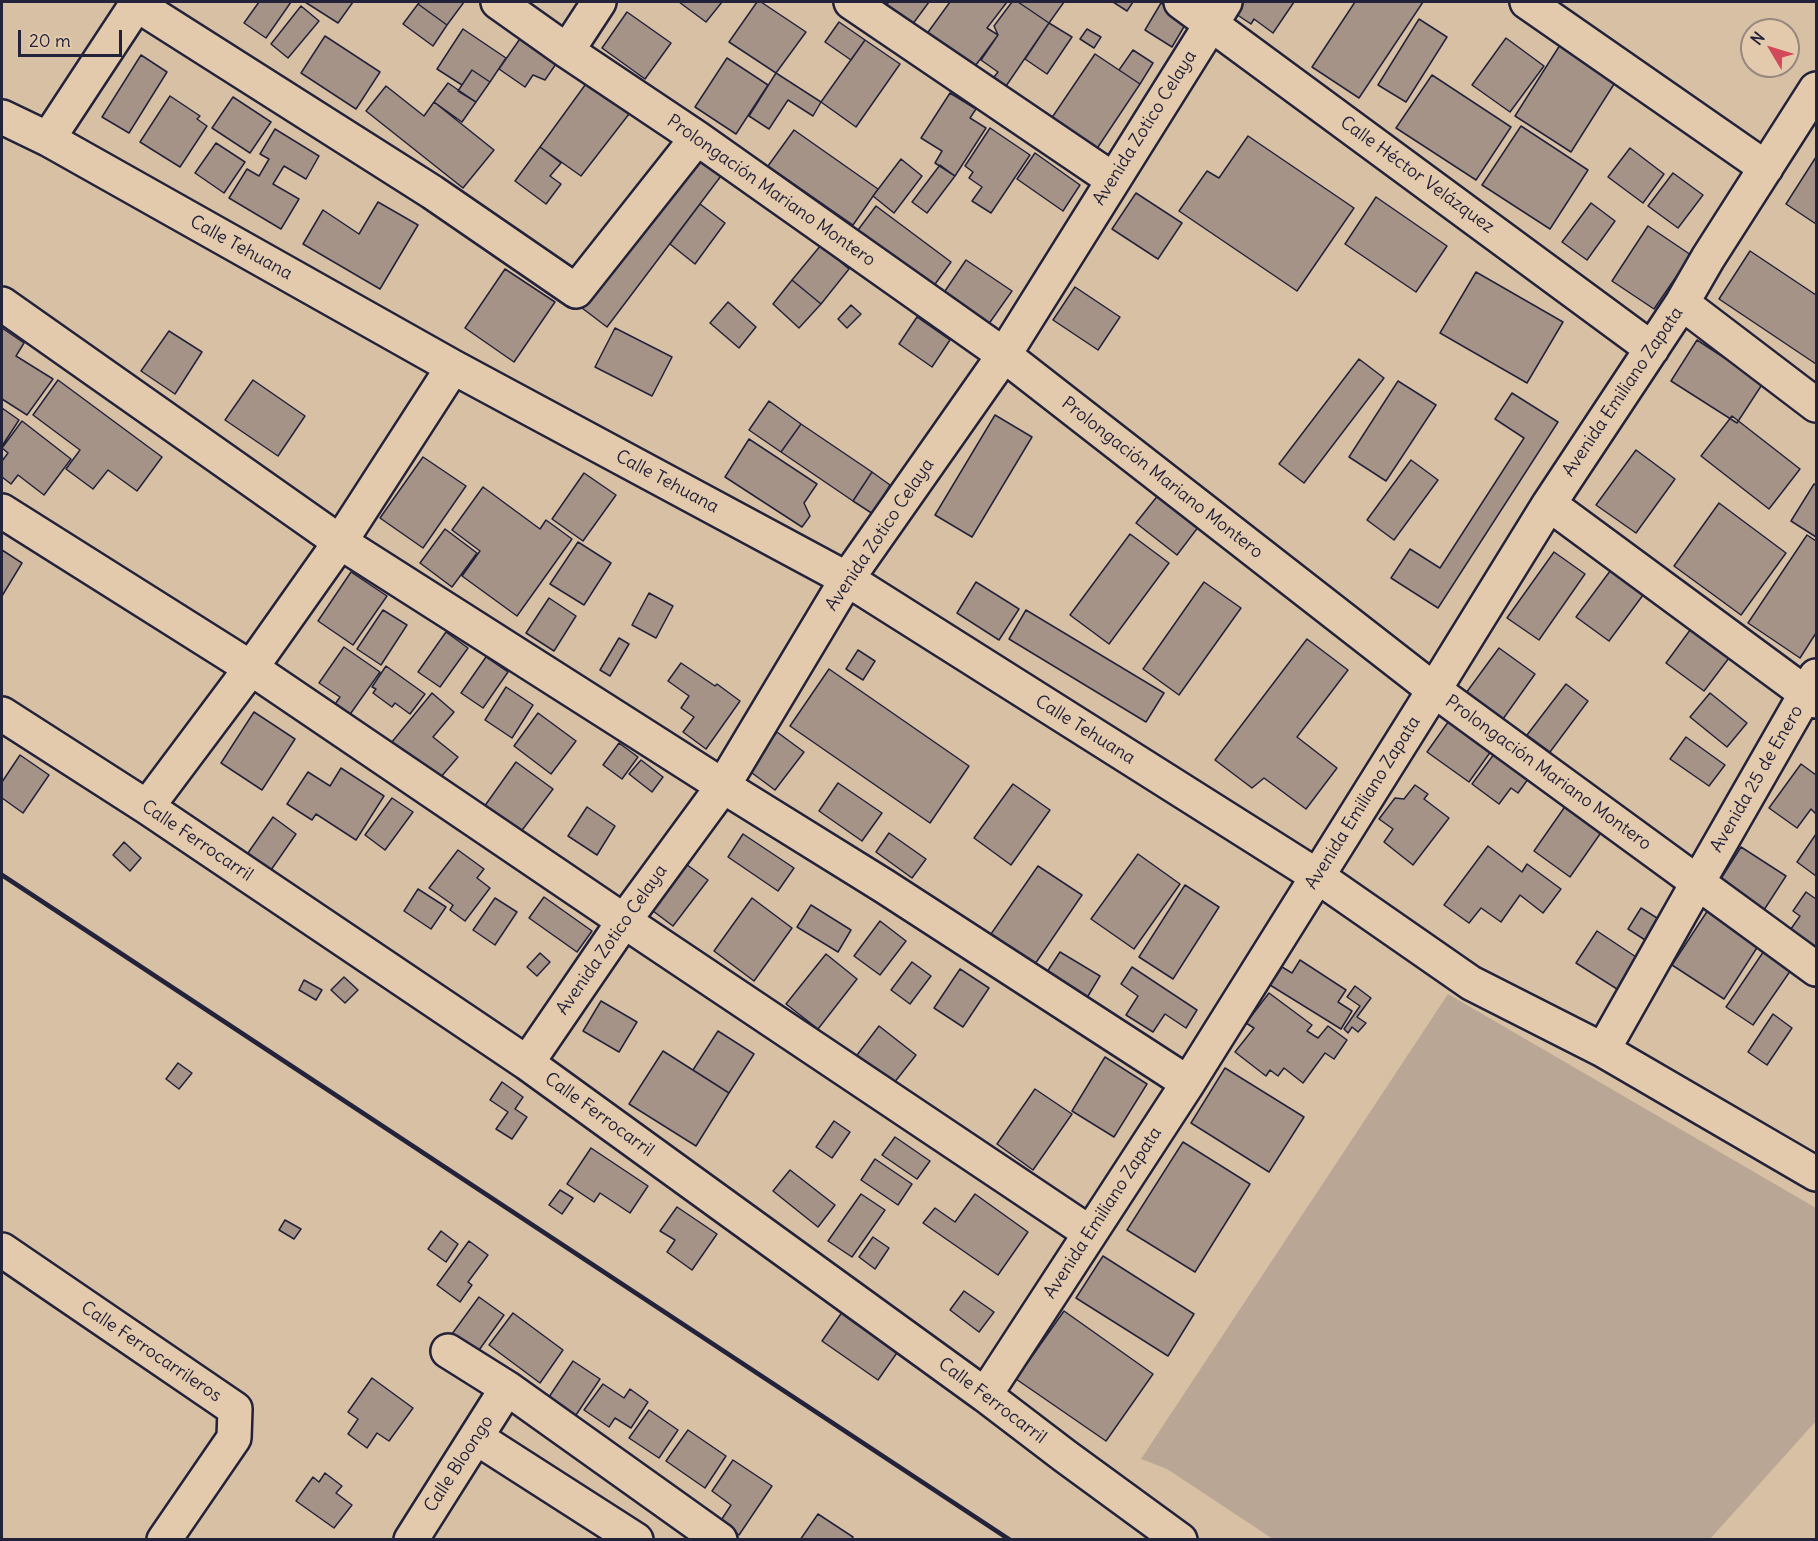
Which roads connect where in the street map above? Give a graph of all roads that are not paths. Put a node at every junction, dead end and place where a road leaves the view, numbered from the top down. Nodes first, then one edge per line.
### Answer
1 (498, 2) edge
2 (599, 2) edge
3 (850, 2) edge
4 (1181, 2) edge
5 (1527, 2) edge
6 (137, 3) edge
7 (1218, 12) edge
8 (567, 51) junction
9 (1815, 94) edge
10 (2, 117) edge
11 (697, 138) junction
12 (48, 139) junction
13 (1766, 168) junction
14 (1112, 179) junction
15 (1682, 303) junction
16 (2, 304) edge
17 (1652, 349) junction
18 (1004, 355) junction
19 (453, 367) junction
20 (1816, 405) edge
21 (1548, 504) junction
22 (2, 511) edge
23 (340, 542) junction
24 (847, 579) junction
25 (251, 669) junction
26 (1434, 690) junction
27 (1813, 690) edge
28 (2, 714) edge
29 (723, 786) junction
30 (147, 807) junction
31 (1317, 876) junction
32 (1698, 882) junction
33 (624, 921) junction
34 (1816, 969) edge
35 (1603, 1050) junction
36 (527, 1063) junction
37 (1188, 1083) junction
38 (1816, 1174) edge
39 (1090, 1233) junction
40 (2, 1250) edge
41 (448, 1351) dead end
42 (507, 1388) junction
43 (985, 1395) junction
44 (477, 1438) junction
45 (620, 1535) edge
46 (164, 1539) edge
47 (411, 1539) edge
48 (720, 1539) edge
49 (1180, 1539) edge

1 - 8 street, Prolongación Mariano Montero
2 - 8 street
3 - 14 street
4 - 7 street, Calle Héctor Velázquez
5 - 13 street
6 - 11 street
6 - 12 street
7 - 14 street, Avenida Zotico Celaya
7 - 17 street, Calle Héctor Velázquez
8 - 11 street, Prolongación Mariano Montero
9 - 13 street, Avenida Emiliano Zapata
10 - 12 street, Calle Tehuana
11 - 18 street, Prolongación Mariano Montero
12 - 19 street, Calle Tehuana
13 - 15 street, Avenida Emiliano Zapata
14 - 18 street, Avenida Zotico Celaya
15 - 17 street, Avenida Emiliano Zapata
15 - 20 street
16 - 23 street
17 - 21 street, Avenida Emiliano Zapata
18 - 24 street, Avenida Zotico Celaya
18 - 26 street, Prolongación Mariano Montero
19 - 23 street
19 - 24 street, Calle Tehuana
21 - 26 street, Avenida Emiliano Zapata
21 - 27 street
22 - 25 street
23 - 25 street
23 - 29 street
24 - 29 street, Avenida Zotico Celaya
24 - 31 street, Calle Tehuana
25 - 30 street
25 - 33 street
26 - 31 street, Avenida Emiliano Zapata
26 - 32 street, Prolongación Mariano Montero
27 - 32 street, Avenida 25 de Enero
28 - 30 street, Calle Ferrocarril
29 - 33 street, Avenida Zotico Celaya
29 - 37 street
30 - 36 street, Calle Ferrocarril
31 - 35 street, Calle Tehuana
31 - 37 street, Avenida Emiliano Zapata
32 - 34 street, Prolongación Mariano Montero
32 - 35 street, Avenida 25 de Enero
33 - 36 street, Avenida Zotico Celaya
33 - 39 street
35 - 38 street, Calle Tehuana
36 - 43 street, Calle Ferrocarril
37 - 39 street, Avenida Emiliano Zapata
39 - 43 street, Avenida Emiliano Zapata
40 - 46 street, Calle Ferrocarrileros
41 - 42 street
42 - 44 street, Calle Bloongo
42 - 48 street
43 - 49 street, Calle Ferrocarril
44 - 45 street
44 - 47 street, Calle Bloongo

